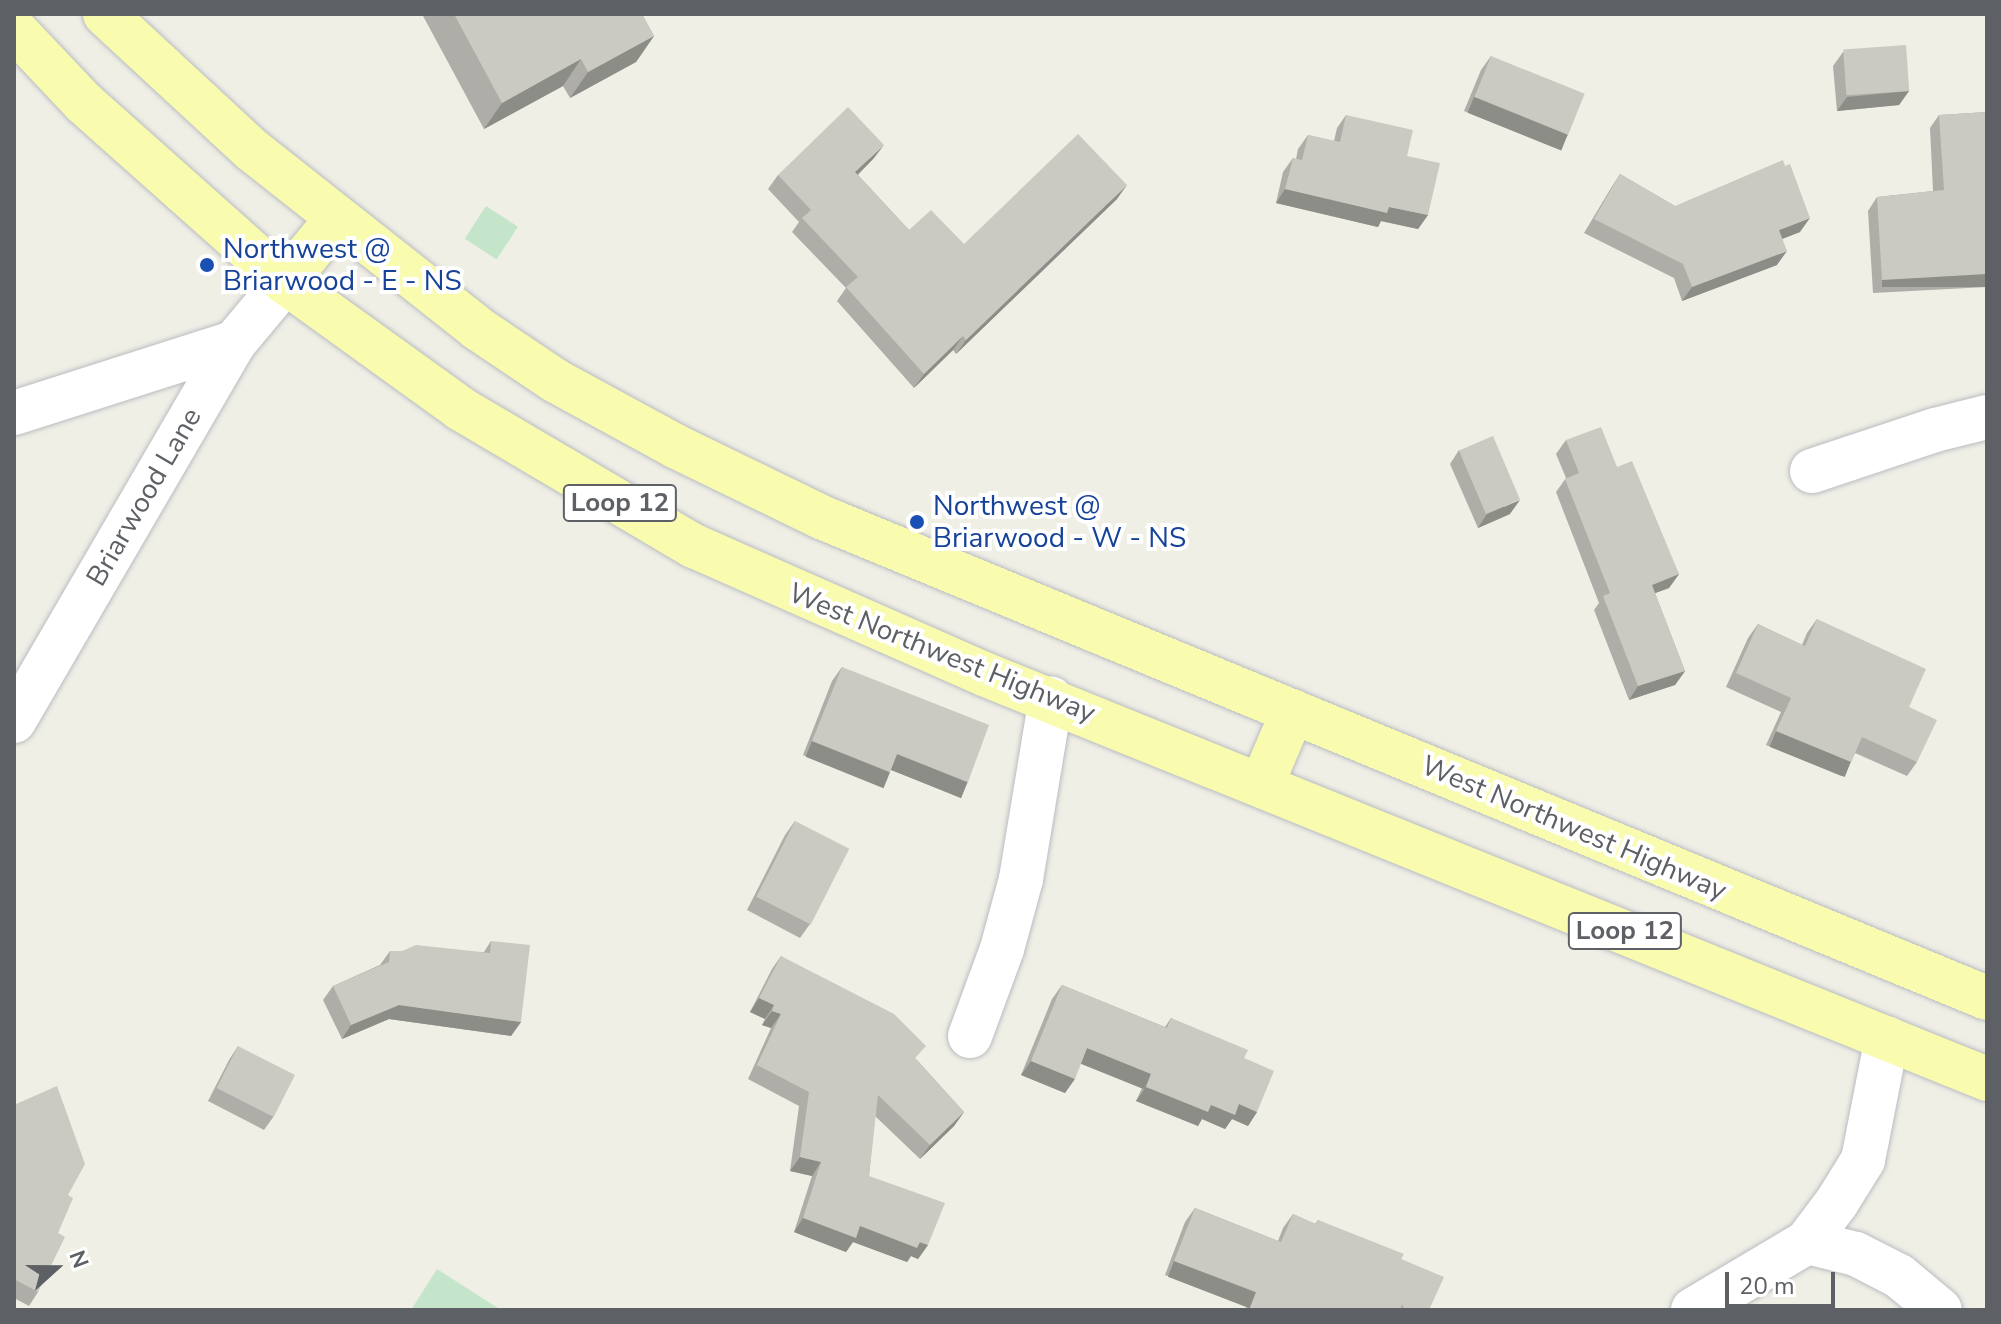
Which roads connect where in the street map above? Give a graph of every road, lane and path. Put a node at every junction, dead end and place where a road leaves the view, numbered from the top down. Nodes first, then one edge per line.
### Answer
1 (105, 14) edge
2 (14, 29) edge
3 (336, 220) junction
4 (285, 282) junction
5 (234, 343) junction
6 (14, 413) edge
7 (1987, 417) edge
8 (1812, 471) dead end
9 (1051, 698) junction
10 (1293, 711) junction
11 (14, 721) edge
12 (1262, 784) junction
13 (1987, 998) edge
14 (970, 1036) dead end
15 (1887, 1038) junction
16 (1987, 1079) edge
17 (1807, 1242) junction
18 (1693, 1310) edge
19 (1940, 1310) edge

1 - 3 main road, West Northwest Highway / Loop 12
2 - 4 main road, West Northwest Highway / Loop 12
3 - 4 main road
3 - 10 main road, West Northwest Highway / Loop 12
4 - 5 street, Briarwood Lane
4 - 9 main road, West Northwest Highway / Loop 12
5 - 6 street
5 - 11 street, Briarwood Lane
7 - 8 street
9 - 12 main road, West Northwest Highway / Loop 12
9 - 14 street
10 - 12 main road
10 - 13 main road, West Northwest Highway / Loop 12
12 - 15 main road, West Northwest Highway / Loop 12
15 - 16 main road, West Northwest Highway / Loop 12
15 - 17 street
17 - 18 street
17 - 19 street

